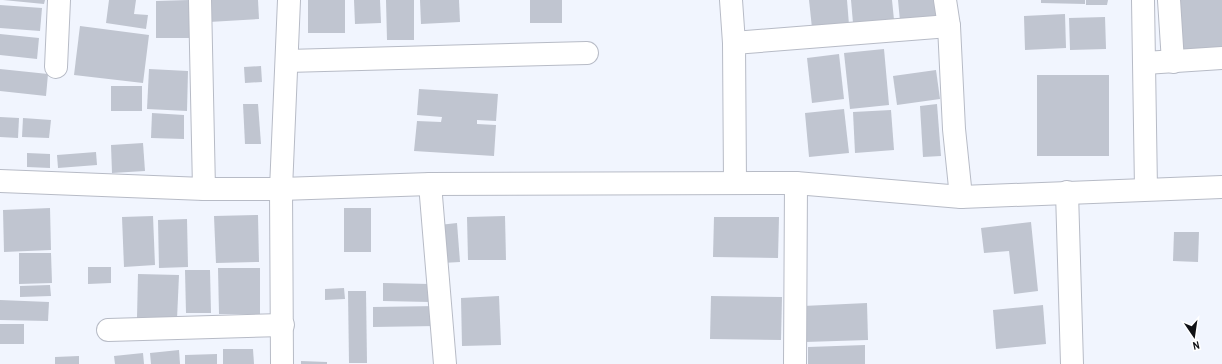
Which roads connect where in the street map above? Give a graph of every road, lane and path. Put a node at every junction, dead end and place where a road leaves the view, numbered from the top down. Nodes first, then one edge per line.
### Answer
1 (59, 0) edge
2 (200, 0) edge
3 (289, 0) edge
4 (731, 0) edge
5 (946, 0) edge
6 (1144, 0) edge
7 (1169, 0) edge
8 (949, 26) junction
9 (734, 43) junction
10 (587, 53) dead end
11 (1222, 58) edge
12 (287, 61) junction
13 (1173, 62) junction
14 (1145, 63) junction
15 (56, 67) dead end
16 (0, 181) edge
17 (735, 183) junction
18 (796, 183) junction
19 (430, 184) junction
20 (1222, 187) edge
21 (204, 189) junction
22 (281, 189) junction
23 (1146, 189) junction
24 (1067, 192) junction
25 (961, 197) junction
26 (283, 325) junction
27 (108, 330) dead end
28 (282, 364) edge
29 (445, 364) edge
30 (795, 364) edge
31 (1072, 364) edge

1 - 15 street
2 - 21 street
3 - 12 street
4 - 9 street
5 - 8 street
6 - 14 street
7 - 13 street
8 - 9 street
8 - 25 street
9 - 17 street
10 - 12 street
11 - 13 street
12 - 22 street
13 - 14 street
14 - 23 street
16 - 21 street
17 - 18 street
17 - 19 street
18 - 25 street
18 - 30 street
19 - 22 street
19 - 29 street
20 - 23 street
21 - 22 street
22 - 26 street
23 - 24 street
24 - 25 street
24 - 31 street
26 - 27 street
26 - 28 street

